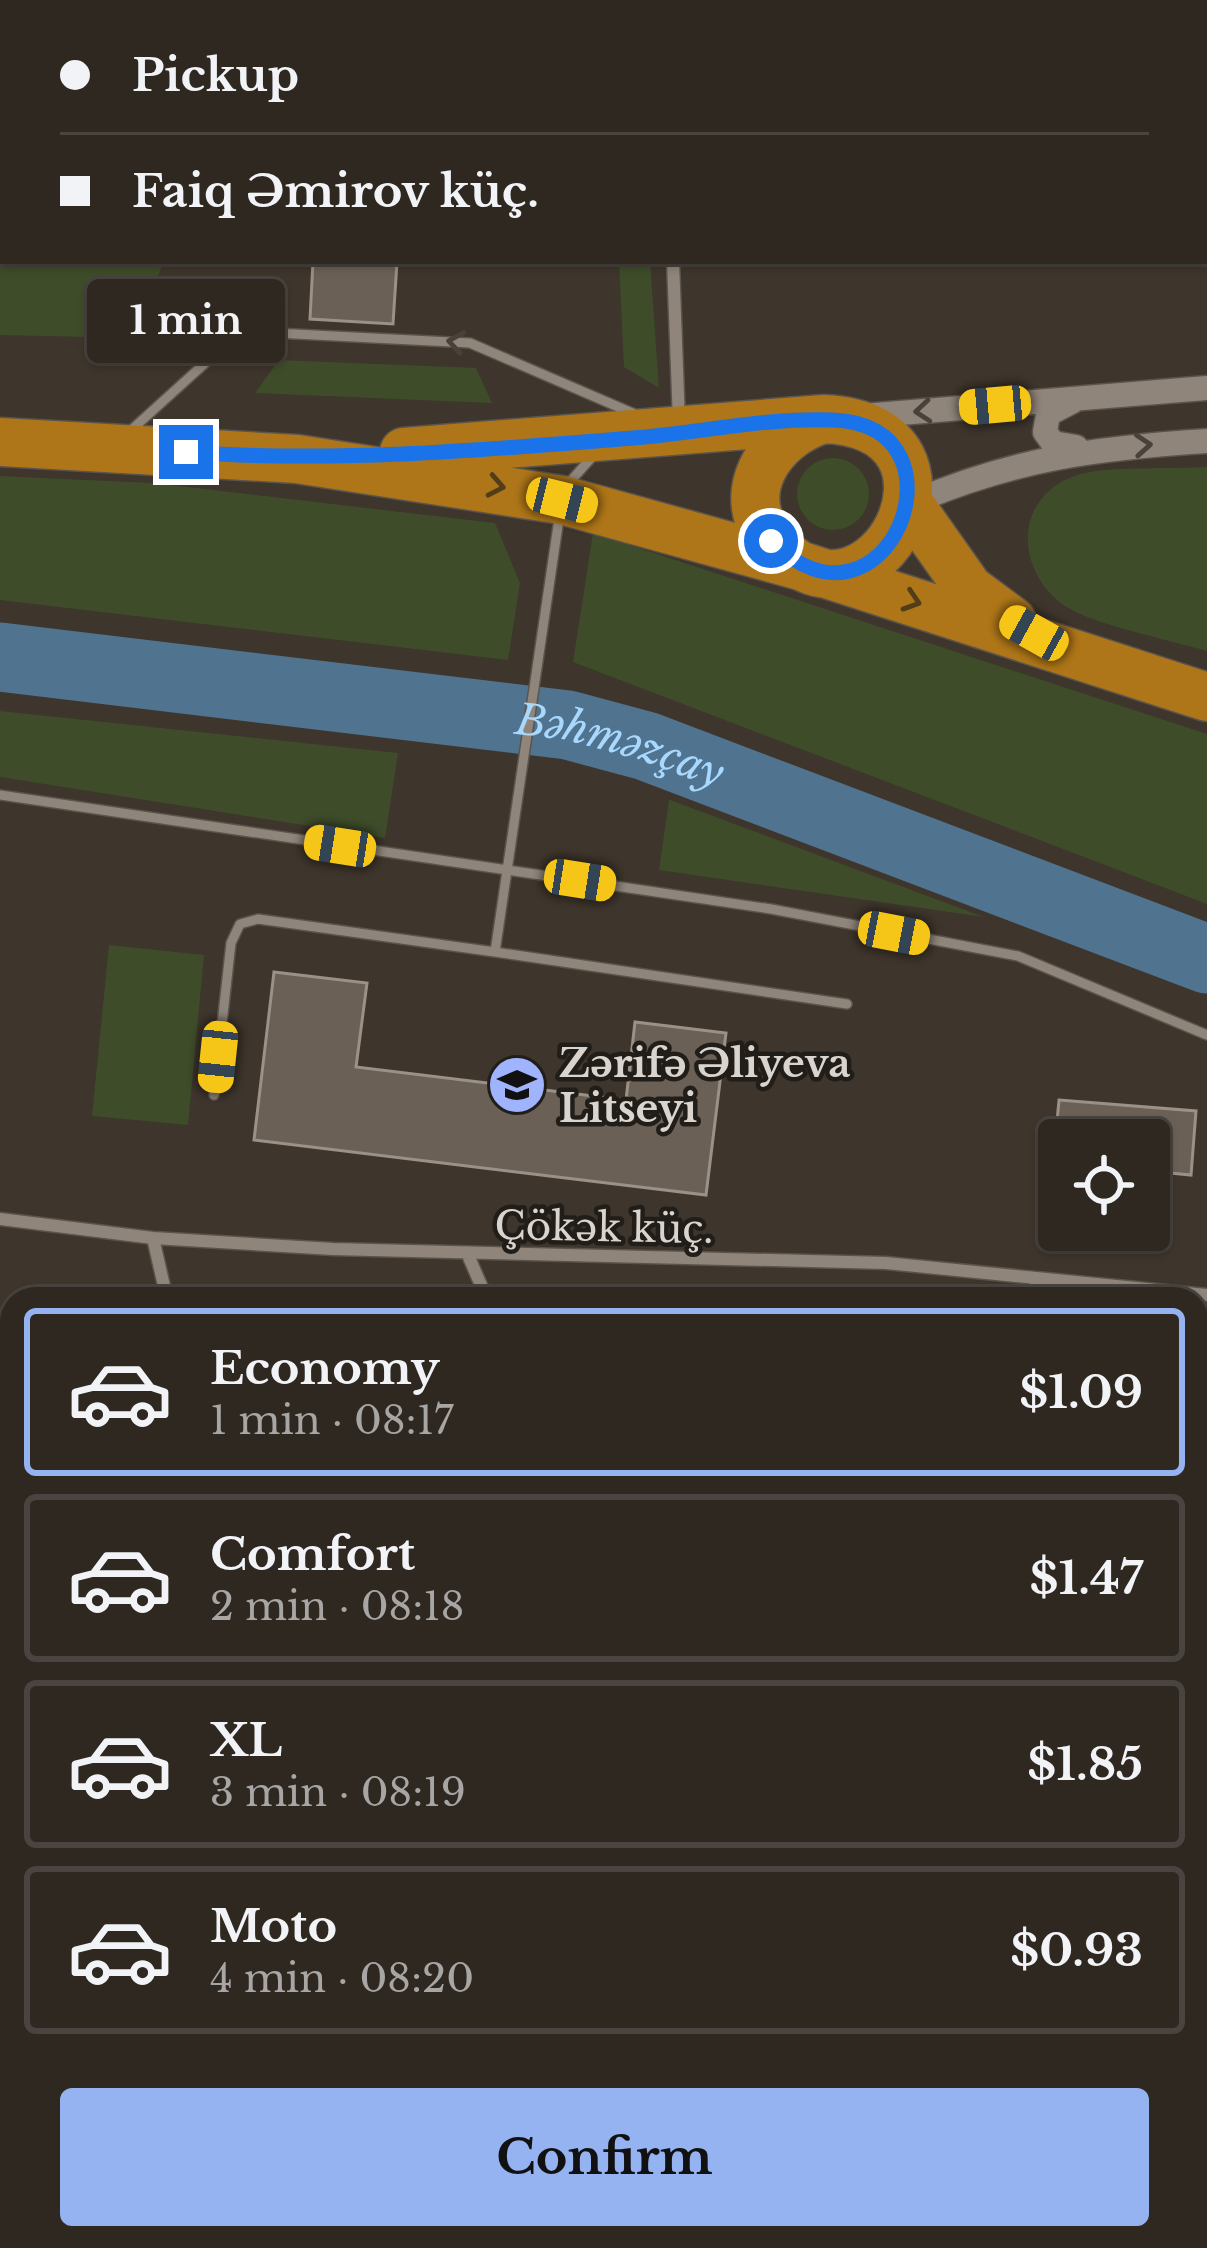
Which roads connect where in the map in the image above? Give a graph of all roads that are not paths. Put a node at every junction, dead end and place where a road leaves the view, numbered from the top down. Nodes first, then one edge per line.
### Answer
1 (673, 264) edge
2 (1207, 388) edge
3 (1080, 398) junction
4 (824, 419) junction
5 (656, 436) junction
6 (1207, 441) edge
7 (0, 442) edge
8 (113, 447) junction
9 (1090, 448) junction
10 (297, 459) junction
11 (562, 500) junction
12 (909, 504) junction
13 (808, 568) junction
14 (1092, 658) junction
15 (1207, 697) edge
16 (0, 795) edge
17 (505, 868) junction
18 (495, 952) junction
19 (847, 1004) dead end
20 (1207, 1034) edge
21 (214, 1095) dead end
22 (0, 1219) edge
23 (153, 1238) junction
24 (468, 1255) junction
25 (1036, 1278) junction
26 (164, 1287) edge
27 (482, 1287) edge
28 (1035, 1287) edge
29 (1127, 1287) edge

1 - 5 street
2 - 3 main road
3 -> 4 main road
3 - 9 main road
4 - 5 highway
4 - 12 highway
4 - 13 highway
5 -> 8 lane
5 - 10 highway
5 - 11 lane
9 -> 6 main road
7 - 8 highway
8 - 10 highway
9 - 12 main road
10 -> 11 highway
11 - 13 highway
11 - 17 lane
12 - 13 highway
12 - 14 highway
13 -> 14 highway
14 - 15 highway
16 - 17 lane
17 - 18 lane
17 - 20 lane
18 - 19 lane
18 - 21 lane
22 - 23 street, Çökək küç.
23 - 24 street, Çökək küç.
23 - 26 street
24 - 25 street, Çökək küç.
24 - 27 street
25 - 28 street
25 - 29 street, Çökək küç.

